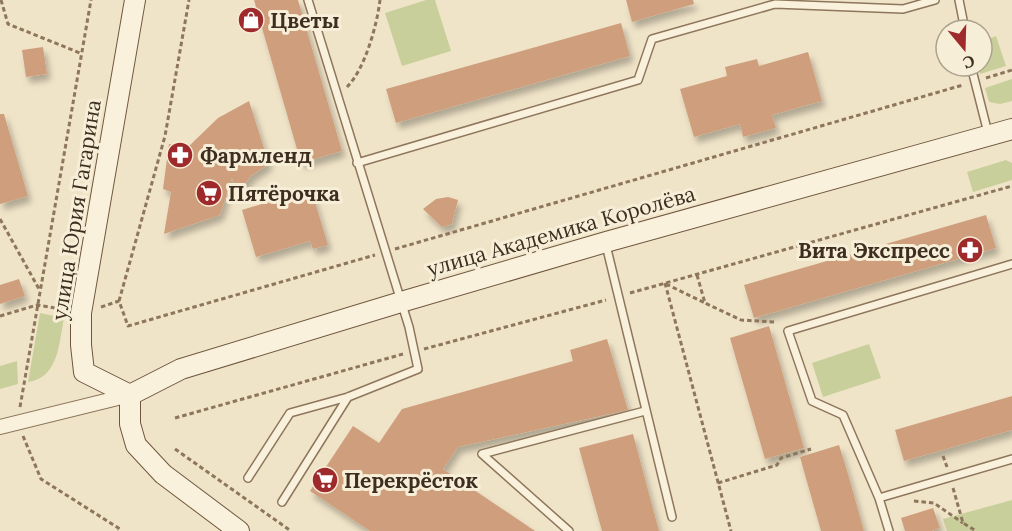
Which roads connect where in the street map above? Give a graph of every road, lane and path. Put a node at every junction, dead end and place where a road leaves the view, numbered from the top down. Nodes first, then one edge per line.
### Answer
1 (1, 0) edge
2 (91, 0) edge
3 (135, 0) edge
4 (189, 0) edge
5 (308, 0) edge
6 (380, 0) edge
7 (935, 0) edge
8 (959, 0) edge
9 (842, 3) edge
10 (962, 18) edge
11 (80, 53) junction
12 (1012, 70) edge
13 (973, 78) edge
14 (974, 81) junction
15 (338, 97) junction
16 (1012, 129) edge
17 (988, 136) junction
18 (357, 163) junction
19 (1012, 186) edge
20 (0, 219) edge
21 (606, 242) junction
22 (384, 252) junction
23 (1012, 264) edge
24 (697, 275) junction
25 (665, 283) junction
26 (39, 291) junction
27 (618, 296) junction
28 (119, 301) dead end
29 (401, 303) junction
30 (705, 303) junction
31 (37, 305) junction
32 (0, 316) edge
33 (774, 322) dead end
34 (128, 326) dead end
35 (414, 351) junction
36 (130, 395) junction
37 (348, 397) junction
38 (645, 411) junction
39 (175, 418) dead end
40 (17, 422) junction
41 (0, 427) edge
42 (175, 449) dead end
43 (810, 449) dead end
44 (943, 456) dead end
45 (1012, 459) edge
46 (248, 477) dead end
47 (950, 477) junction
48 (718, 483) junction
49 (879, 498) junction
50 (912, 501) dead end
51 (282, 502) dead end
52 (672, 517) dead end
53 (963, 523) junction
54 (120, 530) edge
55 (239, 531) edge
56 (291, 531) edge
57 (569, 531) edge
58 (730, 531) edge
59 (889, 531) edge
60 (976, 531) edge

1 - 11 path
2 - 11 path
3 - 36 street, улица Юрия Гагарина
4 - 28 path
5 - 15 lane
6 - 15 path
7 - 9 lane
8 - 10 lane
9 - 18 lane
11 - 26 path
12 - 14 path
13 - 14 lane
14 - 17 lane
14 - 22 path
15 - 18 lane
16 - 17 street, улица Академика Королёва
17 - 21 street, улица Академика Королёва
18 - 22 lane
19 - 24 path
20 - 26 path
21 - 27 lane
21 - 29 street, улица Академика Королёва
22 - 29 lane
22 - 34 path
23 - 49 lane
24 - 25 path
24 - 30 path
25 - 27 path
25 - 30 path
25 - 48 path
26 - 31 path
27 - 35 path
27 - 38 lane
29 - 35 lane
29 - 36 street, улица Академика Королёва
30 - 33 path
31 - 32 path
31 - 40 path
35 - 37 lane
35 - 39 path
36 - 40 street
36 - 55 street
37 - 46 lane
37 - 51 lane
38 - 52 lane
38 - 57 lane
40 - 41 street
40 - 54 path
42 - 56 path
43 - 48 path
44 - 47 path
45 - 47 lane
47 - 49 lane
47 - 53 path
48 - 58 path
49 - 59 lane
50 - 53 path
53 - 60 path

